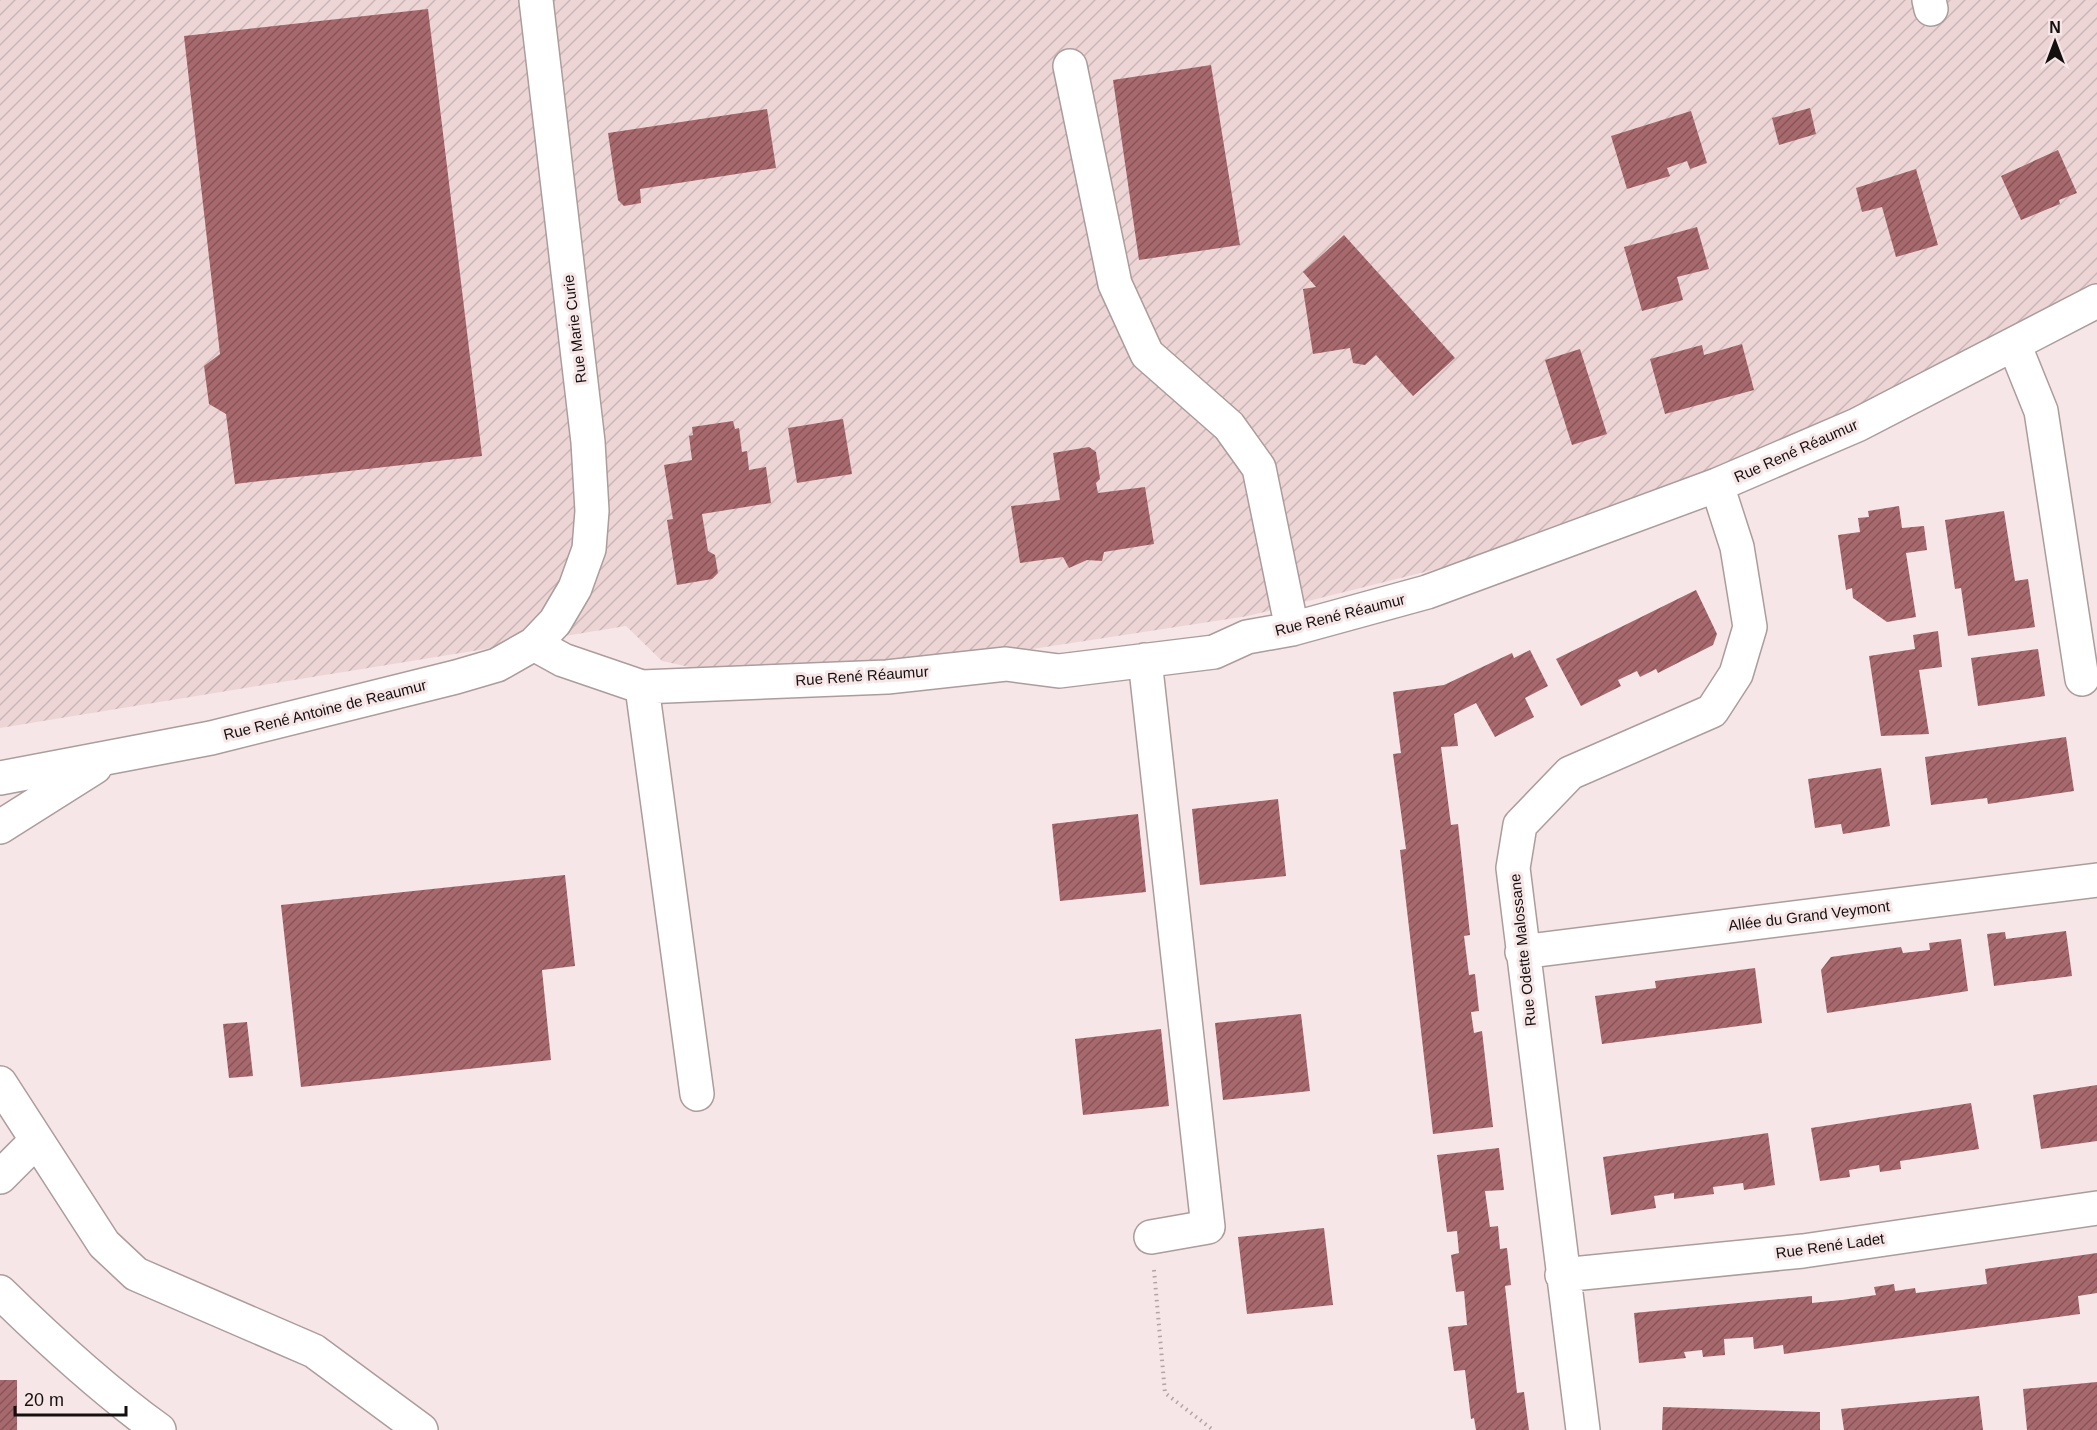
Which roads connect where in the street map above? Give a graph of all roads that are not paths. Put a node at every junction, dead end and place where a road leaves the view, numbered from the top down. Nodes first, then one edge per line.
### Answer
1 (536, 0) edge
2 (1070, 66) dead end
3 (2097, 301) edge
4 (2014, 344) junction
5 (1718, 485) junction
6 (1292, 629) junction
7 (534, 644) junction
8 (1145, 660) junction
9 (2082, 679) dead end
10 (642, 687) junction
11 (110, 758) junction
12 (0, 778) edge
13 (0, 827) edge
14 (2097, 880) edge
15 (1522, 952) junction
16 (0, 1083) edge
17 (697, 1094) dead end
18 (36, 1141) junction
19 (0, 1177) edge
20 (2097, 1208) edge
21 (1151, 1237) road end
22 (1562, 1275) junction
23 (0, 1292) edge
24 (122, 1419) edge
25 (159, 1430) edge
26 (421, 1430) edge
27 (1583, 1430) edge

1 - 7 street, Rue Marie Curie
2 - 6 street
3 - 4 street, Rue René Réaumur
4 - 5 street, Rue René Réaumur
4 - 9 street
5 - 6 street, Rue René Réaumur
5 - 15 street, Rue Odette Malossane
6 - 8 street, Rue René Réaumur
7 - 10 street, Rue René Réaumur
7 - 11 street, Rue René Antoine de Reaumur
8 - 10 street, Rue René Réaumur
8 - 21 street
10 - 17 street
11 - 12 street, Rue René Antoine de Reaumur
11 - 13 street, Rue René Antoine de Reaumur
14 - 15 street, Allée du Grand Veymont
15 - 22 street, Rue Odette Malossane
16 - 18 street
18 - 19 street
18 - 26 street
20 - 22 street, Rue René Ladet
22 - 27 street, Rue Odette Malossane
23 - 24 street
24 - 25 street

